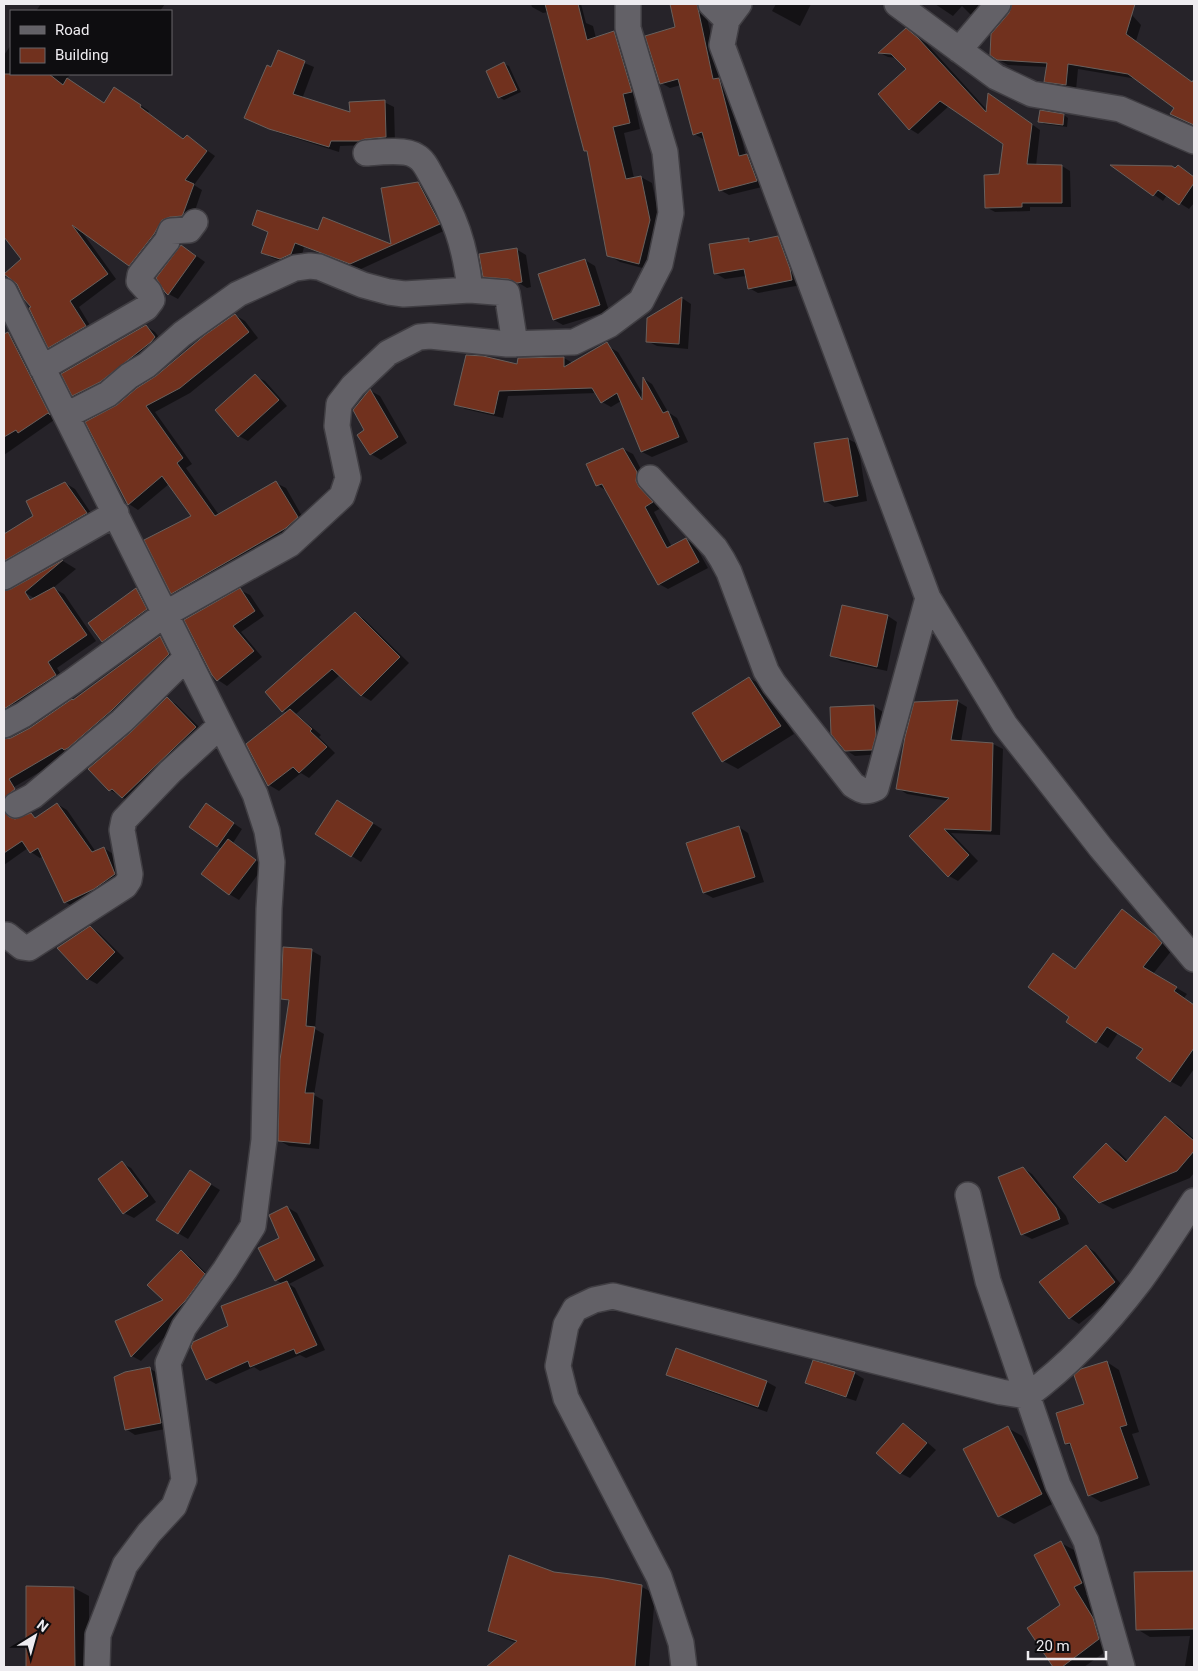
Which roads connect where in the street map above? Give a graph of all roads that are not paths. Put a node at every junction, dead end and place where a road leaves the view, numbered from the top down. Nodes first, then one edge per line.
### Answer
1 (628, 4) edge
2 (897, 4) edge
3 (998, 4) edge
4 (726, 9) edge
5 (959, 50) junction
6 (1194, 141) edge
7 (366, 153) dead end
8 (195, 222) dead end
9 (470, 290) junction
10 (4, 291) edge
11 (515, 344) junction
12 (42, 368) junction
13 (67, 416) junction
14 (650, 478) dead end
15 (116, 513) junction
16 (4, 577) edge
17 (928, 598) junction
18 (165, 614) junction
19 (187, 657) junction
20 (4, 724) edge
21 (220, 726) junction
22 (16, 806) dead end
23 (7, 935) dead end
24 (1194, 959) edge
25 (968, 1195) dead end
26 (1194, 1202) edge
27 (1027, 1396) junction
28 (97, 1667) edge
29 (684, 1667) edge
30 (1122, 1667) edge

1 - 11 street
2 - 5 street
3 - 5 street
4 - 17 street
5 - 6 street
7 - 9 street
8 - 12 street
9 - 11 street
9 - 13 street
10 - 12 street
11 - 18 street
12 - 13 street
13 - 15 street
14 - 17 street
15 - 16 street
15 - 18 street
17 - 24 street
18 - 19 street
18 - 20 street
19 - 21 street
19 - 22 street
21 - 23 street
21 - 28 street
25 - 27 street
26 - 27 street
27 - 29 street
27 - 30 street

